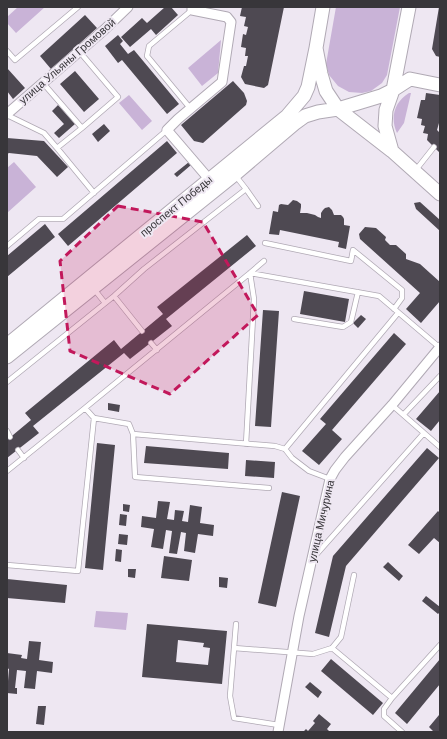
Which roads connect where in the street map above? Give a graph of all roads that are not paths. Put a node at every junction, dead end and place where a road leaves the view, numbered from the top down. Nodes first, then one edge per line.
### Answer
1 (78, 7) edge
2 (128, 7) edge
3 (323, 7) edge
4 (409, 7) edge
5 (192, 9) edge
6 (316, 48) junction
7 (7, 51) edge
8 (79, 52) junction
9 (43, 83) junction
10 (440, 85) edge
11 (393, 90) junction
12 (191, 109) junction
13 (338, 109) junction
14 (7, 115) edge
15 (82, 128) junction
16 (167, 130) junction
17 (434, 147) dead end
18 (58, 148) junction
19 (392, 151) junction
20 (415, 170) junction
21 (234, 175) junction
22 (209, 179) junction
23 (246, 189) junction
24 (94, 193) junction
25 (440, 194) edge
26 (258, 206) dead end
27 (265, 243) dead end
28 (7, 246) edge
29 (264, 261) dead end
30 (250, 273) junction
31 (93, 288) junction
32 (358, 292) junction
33 (114, 296) junction
34 (105, 303) junction
35 (396, 311) junction
36 (294, 319) dead end
37 (142, 331) dead end
38 (151, 343) dead end
39 (7, 345) edge
40 (440, 347) edge
41 (157, 350) junction
42 (7, 358) edge
43 (440, 376) edge
44 (7, 382) edge
45 (392, 404) junction
46 (85, 408) junction
47 (404, 414) junction
48 (94, 418) junction
49 (7, 431) edge
50 (424, 433) junction
51 (133, 434) junction
52 (10, 437) dead end
53 (246, 444) junction
54 (440, 447) edge
55 (18, 450) dead end
56 (285, 450) junction
57 (24, 458) junction
58 (7, 471) edge
59 (330, 480) junction
60 (268, 488) dead end
61 (313, 558) junction
62 (7, 565) edge
63 (354, 575) dead end
64 (236, 624) dead end
65 (440, 645) edge
66 (234, 648) junction
67 (332, 648) junction
68 (293, 652) junction
69 (392, 698) junction
70 (279, 728) edge
71 (402, 732) edge

1 - 7 lane
2 - 8 street, улица Ульяны Громовой
3 - 6 main road, проспект Победы
4 - 11 main road
5 - 12 lane
5 - 12 street
6 - 13 main road
6 - 22 main road, проспект Победы
8 - 9 street, улица Ульяны Громовой
8 - 15 lane
9 - 14 street, улица Ульяны Громовой
9 - 15 lane
10 - 11 main road, проспект Победы
11 - 13 main road, проспект Победы
11 - 19 main road
12 - 16 street
13 - 19 main road
13 - 21 main road, проспект Победы
14 - 18 lane
15 - 18 lane
16 - 22 street
16 - 24 lane
17 - 20 lane
18 - 24 lane
19 - 20 main road
20 - 25 main road
21 - 23 lane
21 - 31 main road, проспект Победы
22 - 39 main road, проспект Победы
23 - 26 lane
23 - 33 lane
24 - 28 lane
27 - 35 lane
29 - 30 lane
30 - 32 lane
30 - 41 lane
30 - 53 lane
31 - 34 lane
31 - 42 main road, проспект Победы
32 - 35 lane
32 - 36 lane
33 - 34 lane
33 - 37 lane
34 - 44 lane
35 - 40 lane
35 - 56 lane
38 - 41 lane
40 - 45 street, улица Мичурина
41 - 46 lane
43 - 47 lane
45 - 47 lane
45 - 59 street, улица Мичурина
46 - 48 lane
46 - 57 lane
47 - 50 lane
48 - 51 lane
48 - 62 lane
49 - 52 lane
50 - 54 lane
50 - 61 lane
51 - 53 lane
51 - 60 lane
53 - 56 lane
55 - 57 lane
56 - 59 lane
57 - 58 lane
59 - 61 street, улица Мичурина
61 - 68 street, улица Мичурина
63 - 67 lane
64 - 66 lane
65 - 69 lane
66 - 68 lane
66 - 70 lane
67 - 68 lane
67 - 69 lane
68 - 70 street, улица Мичурина
69 - 71 lane

